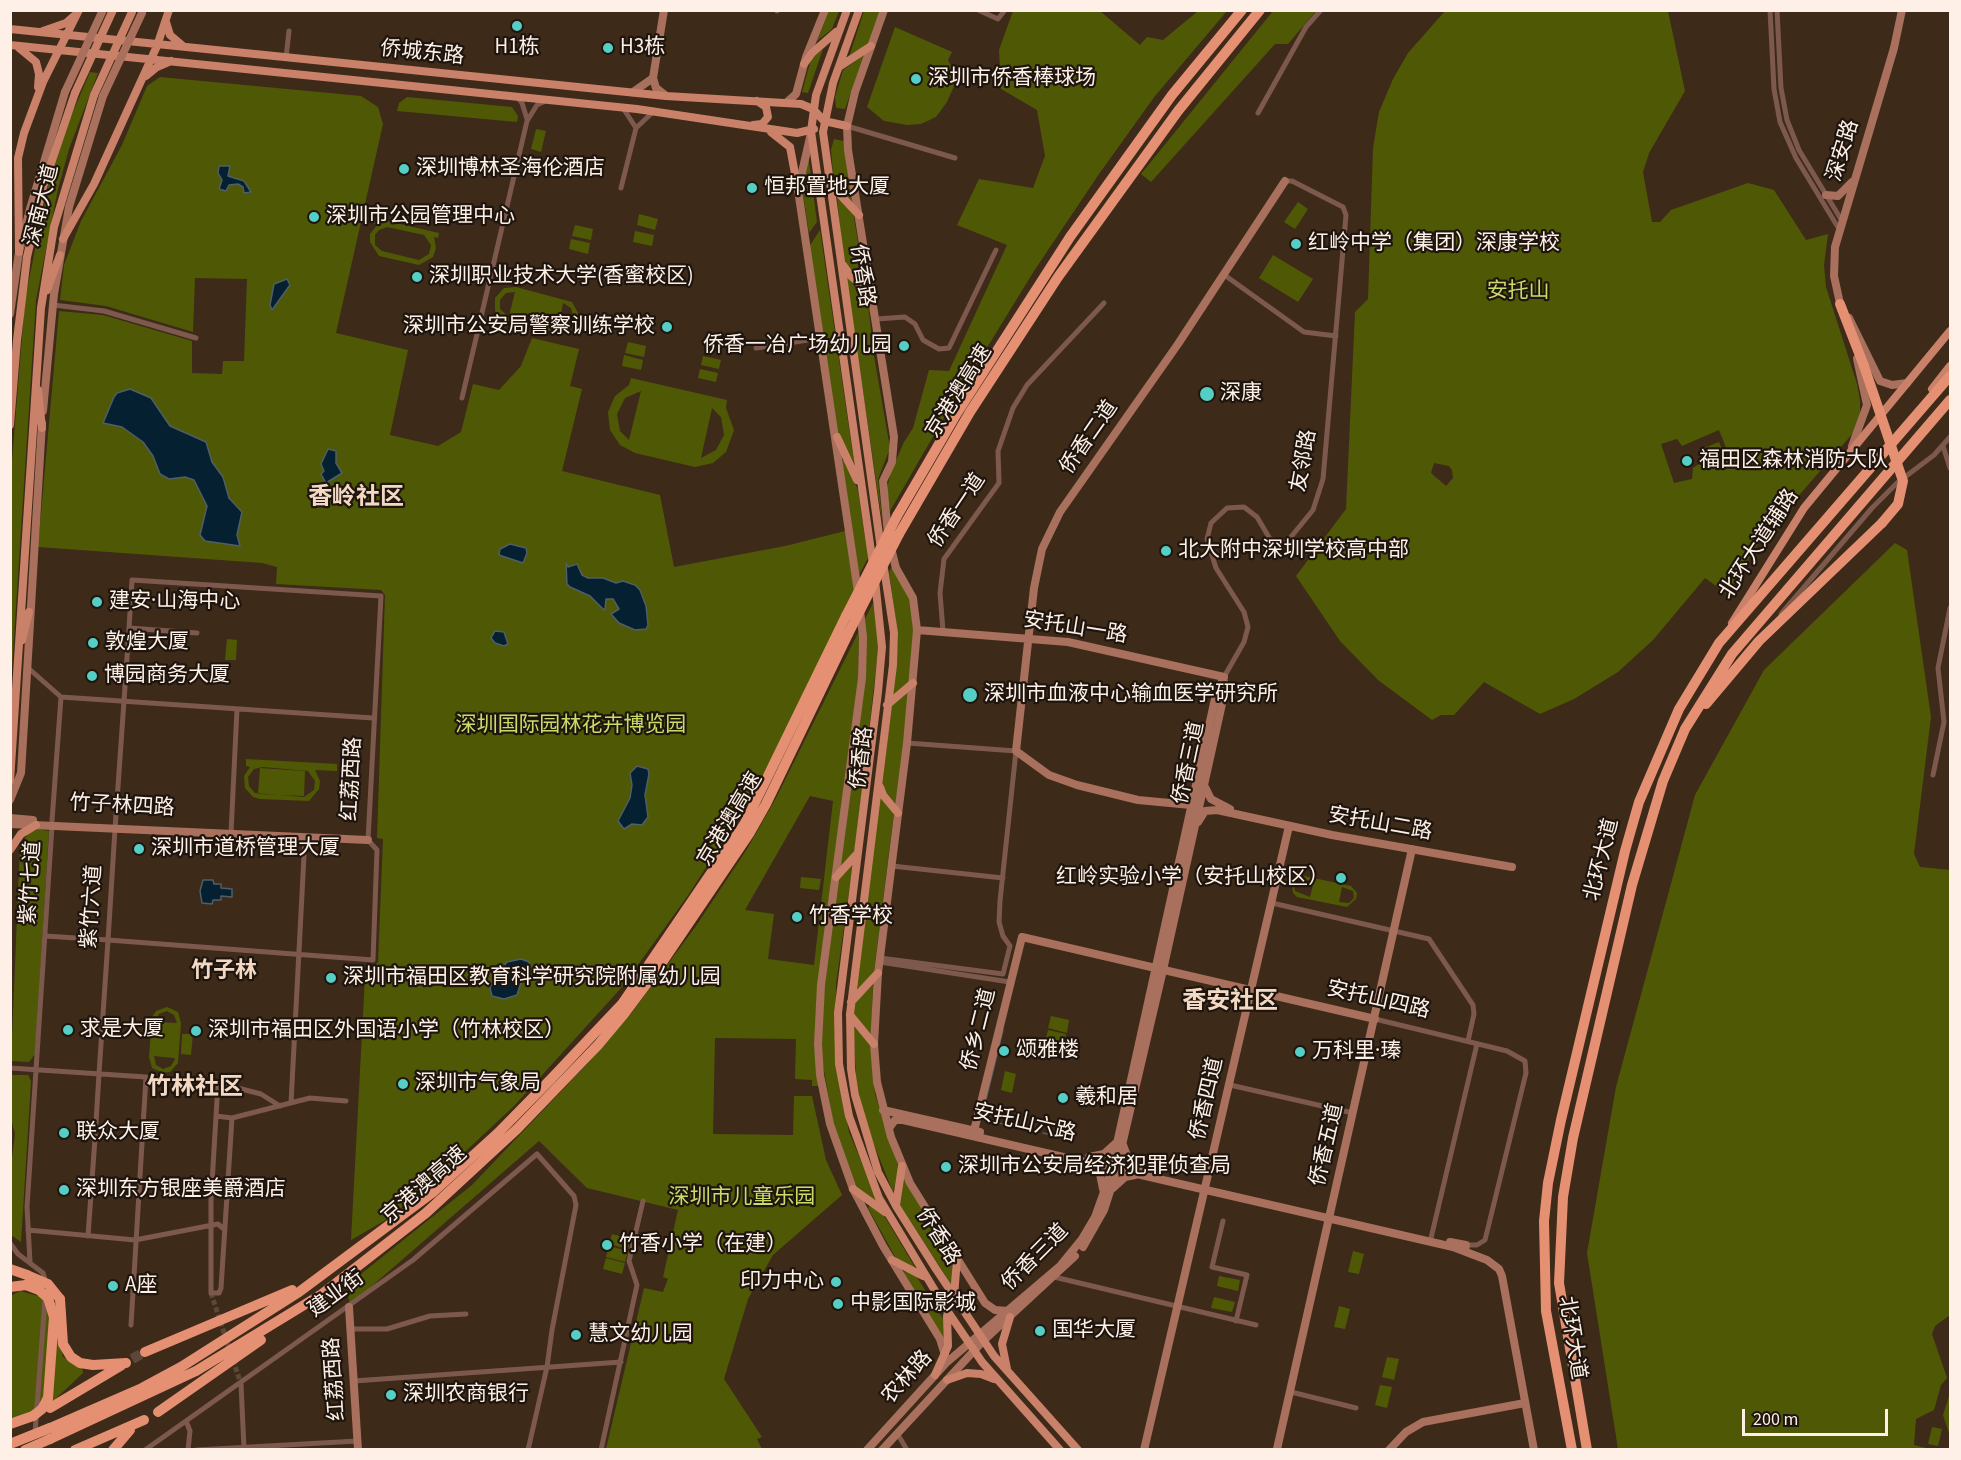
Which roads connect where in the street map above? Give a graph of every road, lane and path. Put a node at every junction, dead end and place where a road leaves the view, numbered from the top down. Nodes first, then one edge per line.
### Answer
1 (78, 10) edge
2 (103, 10) edge
3 (113, 10) edge
4 (664, 10) edge
5 (825, 10) edge
6 (847, 10) edge
7 (859, 10) edge
8 (884, 10) edge
9 (978, 10) edge
10 (1005, 10) edge
11 (1242, 10) edge
12 (1260, 10) edge
13 (1321, 10) edge
14 (1770, 10) edge
15 (1777, 10) edge
16 (1902, 10) edge
17 (138, 12) edge
18 (167, 15) edge
19 (842, 24) junction
20 (10, 29) edge
21 (288, 31) dead end
22 (37, 32) junction
23 (66, 35) junction
24 (11, 45) edge
25 (157, 46) junction
26 (871, 46) junction
27 (189, 49) junction
28 (59, 50) junction
29 (286, 58) junction
30 (151, 59) junction
31 (172, 61) junction
32 (804, 64) junction
33 (837, 70) junction
34 (652, 78) junction
35 (140, 83) junction
36 (633, 92) junction
37 (70, 93) junction
38 (99, 96) junction
39 (666, 96) junction
40 (516, 97) junction
41 (36, 99) junction
42 (547, 100) junction
43 (754, 100) junction
44 (787, 102) junction
45 (623, 108) junction
46 (813, 109) junction
47 (655, 111) junction
48 (1258, 113) dead end
49 (527, 120) junction
50 (824, 121) junction
51 (743, 126) junction
52 (847, 126) junction
53 (636, 128) junction
54 (765, 129) junction
55 (811, 131) junction
56 (955, 158) dead end
57 (1854, 178) junction
58 (828, 180) junction
59 (1284, 181) joint
60 (621, 188) dead end
61 (798, 190) junction
62 (1826, 195) junction
63 (859, 215) junction
64 (1840, 225) junction
65 (63, 239) junction
66 (996, 250) dead end
67 (19, 252) junction
68 (60, 255) junction
69 (840, 259) junction
70 (1223, 273) junction
71 (872, 295) junction
72 (1104, 303) dead end
73 (1840, 304) junction
74 (53, 305) junction
75 (41, 308) junction
76 (10, 314) edge
77 (876, 319) junction
78 (1950, 331) edge
79 (1336, 336) junction
80 (196, 338) dead end
81 (821, 338) junction
82 (756, 348) dead end
83 (35, 364) junction
84 (1950, 366) edge
85 (1950, 376) edge
86 (1910, 382) junction
87 (462, 399) dead end
88 (1950, 400) edge
89 (11, 422) edge
90 (42, 428) junction
91 (837, 437) junction
92 (1950, 437) edge
93 (1943, 446) junction
94 (1849, 452) junction
95 (1950, 468) edge
96 (1854, 487) junction
97 (861, 488) junction
98 (381, 596) joint
99 (1950, 608) edge
100 (29, 612) junction
101 (129, 628) junction
102 (917, 630) junction
103 (943, 631) junction
104 (197, 633) dead end
105 (1028, 637) junction
106 (1760, 641) junction
107 (1719, 643) junction
108 (18, 658) junction
109 (25, 666) junction
110 (1224, 677) junction
111 (913, 683) junction
112 (61, 697) junction
113 (124, 701) junction
114 (887, 706) junction
115 (237, 709) junction
116 (373, 718) junction
117 (907, 743) junction
118 (1016, 751) junction
119 (852, 752) junction
120 (1674, 752) junction
121 (867, 773) junction
122 (1933, 775) dead end
123 (10, 781) edge
124 (879, 782) junction
125 (1205, 782) junction
126 (10, 800) edge
127 (1191, 805) junction
128 (898, 813) junction
129 (1242, 814) junction
130 (10, 818) edge
131 (52, 823) junction
132 (10, 824) edge
133 (36, 825) junction
134 (1289, 826) junction
135 (115, 827) junction
136 (1194, 831) junction
137 (231, 833) junction
138 (305, 837) junction
139 (368, 840) junction
140 (1412, 849) junction
141 (10, 850) edge
142 (857, 854) junction
143 (892, 866) junction
144 (1512, 867) dead end
145 (836, 877) junction
146 (1003, 878) junction
147 (1272, 903) junction
148 (1394, 930) junction
149 (45, 936) junction
150 (1022, 937) joint
151 (108, 940) junction
152 (299, 955) junction
153 (880, 960) junction
154 (1159, 969) junction
155 (878, 974) junction
156 (1010, 982) junction
157 (1252, 990) junction
158 (851, 1002) junction
159 (850, 1014) junction
160 (1375, 1019) junction
161 (1468, 1041) junction
162 (874, 1044) junction
163 (1477, 1044) junction
164 (10, 1068) edge
165 (36, 1070) junction
166 (99, 1074) junction
167 (1230, 1085) junction
168 (346, 1101) dead end
169 (291, 1103) junction
170 (280, 1106) junction
171 (883, 1110) junction
172 (1353, 1113) junction
173 (216, 1116) junction
174 (232, 1118) junction
175 (889, 1128) junction
176 (974, 1131) junction
177 (1121, 1139) junction
178 (1086, 1159) junction
179 (902, 1166) junction
180 (1114, 1166) junction
181 (1142, 1172) junction
182 (1206, 1187) junction
183 (853, 1189) junction
184 (1110, 1194) junction
185 (643, 1201) dead end
186 (1102, 1201) junction
187 (896, 1206) junction
188 (1331, 1216) junction
189 (889, 1217) junction
190 (1223, 1221) dead end
191 (213, 1226) junction
192 (28, 1230) junction
193 (225, 1230) junction
194 (88, 1236) junction
195 (1431, 1238) junction
196 (135, 1240) junction
197 (10, 1243) edge
198 (1465, 1248) junction
199 (957, 1258) junction
200 (892, 1260) junction
201 (30, 1262) junction
202 (334, 1268) junction
203 (10, 1269) edge
204 (1052, 1276) junction
205 (927, 1279) junction
206 (27, 1280) junction
207 (10, 1287) edge
208 (322, 1294) junction
209 (954, 1296) junction
210 (349, 1307) junction
211 (1178, 1307) junction
212 (946, 1309) junction
213 (466, 1314) dead end
214 (1009, 1314) junction
215 (1236, 1321) junction
216 (131, 1324) dead end
217 (1256, 1325) dead end
218 (351, 1329) junction
219 (981, 1339) junction
220 (971, 1348) junction
221 (145, 1353) tunnel mouth
222 (945, 1356) junction
223 (621, 1362) junction
224 (547, 1367) junction
225 (1008, 1372) junction
226 (935, 1375) junction
227 (946, 1380) junction
228 (354, 1381) junction
229 (999, 1382) junction
230 (241, 1384) junction
231 (1291, 1392) junction
232 (49, 1403) junction
233 (1525, 1403) junction
234 (1356, 1408) dead end
235 (158, 1413) dead end
236 (144, 1420) dead end
237 (186, 1421) junction
238 (10, 1424) edge
239 (134, 1426) junction
240 (50, 1433) junction
241 (897, 1433) junction
242 (10, 1444) edge
243 (358, 1445) edge
244 (244, 1448) edge
245 (25, 1449) edge
246 (34, 1449) edge
247 (75, 1449) edge
248 (113, 1449) edge
249 (145, 1449) edge
250 (188, 1449) edge
251 (197, 1449) edge
252 (528, 1449) edge
253 (601, 1449) edge
254 (867, 1449) edge
255 (882, 1449) edge
256 (907, 1449) edge
257 (1060, 1449) edge
258 (1078, 1449) edge
259 (1144, 1449) edge
260 (1277, 1449) edge
261 (1389, 1449) edge
262 (1534, 1449) edge
263 (1572, 1449) edge
264 (1587, 1449) edge

1 - 22 main road
1 - 23 main road
2 - 37 street, bridge
3 - 37 main road, 深南大道, bridge
4 - 34 street
5 - 32 street
6 - 19 main road, 侨香路
7 - 33 main road, 侨香路
8 - 26 street
9 - 10 street
11 - 202 highway, 京港澳高速, bridge
12 - 208 highway, 京港澳高速, bridge
13 - 48 street
14 - 64 street
15 - 62 street
16 - 57 street, 深安路
17 - 38 main road, 深南大道, bridge
18 - 25 main road
18 - 27 main road
19 - 32 main road
19 - 46 main road, 侨香路
20 - 22 main road, 侨城东路
21 - 29 street
22 - 23 main road, 侨城东路
23 - 25 main road, 侨城东路
23 - 28 main road
24 - 28 main road, 侨城东路
24 - 41 main road
25 - 27 main road, 侨城东路
25 - 30 main road
26 - 33 main road
26 - 52 street
27 - 29 main road, 侨城东路
28 - 30 main road, 侨城东路
28 - 41 main road
29 - 36 main road, 侨城东路
30 - 31 main road, 侨城东路
30 - 35 main road
31 - 35 main road
31 - 40 main road, 侨城东路
32 - 44 street
33 - 50 main road, 侨香路
34 - 36 street
34 - 39 street
35 - 65 main road
36 - 39 main road, 侨城东路
37 - 67 street
37 - 89 main road, 深南大道
38 - 65 street
38 - 75 main road, 深南大道
39 - 43 main road, 侨城东路
40 - 42 main road, 侨城东路
40 - 49 street
41 - 67 main road
42 - 45 main road, 侨城东路
42 - 49 street
43 - 44 main road, 侨城东路
43 - 51 main road
44 - 46 main road, 侨城东路
45 - 47 main road, 侨城东路
45 - 53 street
46 - 50 main road
46 - 55 main road, 侨香路
47 - 51 main road, 侨城东路
47 - 53 street
49 - 87 street
50 - 52 main road
50 - 55 main road
50 - 58 main road, 侨香路
51 - 54 main road, 侨城东路
52 - 56 street
52 - 63 street
53 - 60 street
54 - 55 main road, 侨城东路
54 - 61 main road
55 - 61 street
55 - 97 main road, 侨香路
57 - 62 street
57 - 64 street, 深安路
58 - 63 main road
58 - 69 main road, 侨香路
59 - 70 street, 侨香二道
59 - 79 street, 友邻路
61 - 81 street
62 - 64 street
63 - 71 street
64 - 73 street, 深安路
65 - 68 street
66 - 77 street
67 - 76 street
68 - 74 street
68 - 75 main road
69 - 71 main road
69 - 114 main road, 侨香路
70 - 79 street
70 - 105 street, 侨香二道
71 - 77 street
72 - 103 street, 侨香一道
73 - 86 street
73 - 94 street, 深安路
73 - 106 highway, bridge
74 - 80 street
74 - 90 street
75 - 83 main road, 深南大道
77 - 102 street
78 - 86 main road, 北环大道辅路
79 - 110 street, 友邻路
81 - 82 street
81 - 91 street
83 - 90 main road
83 - 108 main road, 深南大道
84 - 96 main road
85 - 96 highway, 北环大道
86 - 94 main road, 北环大道辅路
88 - 120 highway, 北环大道
90 - 100 street
91 - 97 main road
91 - 119 street
92 - 93 street
93 - 95 street
93 - 106 street
94 - 107 main road, 北环大道辅路
96 - 107 highway, 北环大道
97 - 121 main road, 侨香路
98 - 101 street, 紫竹六道
98 - 116 street, 红荔西路
99 - 122 street
100 - 108 main road
100 - 109 street
101 - 104 street
101 - 113 street, 紫竹六道
102 - 103 street, 安托山一路
102 - 111 street
103 - 105 street, 安托山一路
105 - 110 street, 安托山一路
105 - 118 street, 侨香二道
106 - 120 highway
107 - 263 highway, 北环大道
108 - 123 main road, 深南大道
109 - 112 street
109 - 126 street
110 - 125 street, 侨香三道
110 - 127 street, 侨香三道
111 - 114 main road
111 - 117 street
112 - 113 street
112 - 131 street, 紫竹七道
113 - 115 street
113 - 135 street, 紫竹六道
114 - 124 main road, 侨香路
115 - 116 street
115 - 137 street
116 - 139 street, 红荔西路
117 - 118 street
117 - 128 street
118 - 127 street
118 - 146 street
119 - 121 main road
119 - 145 street
120 - 264 highway, 北环大道
121 - 142 main road, 侨香路
124 - 128 main road
124 - 158 main road, 侨香路
125 - 129 street
125 - 136 street, 侨香三道
127 - 154 street, 侨香三道
128 - 143 street
129 - 134 street, 安托山二路
129 - 136 street
130 - 131 street, 竹子林四路
131 - 133 street, 竹子林四路
131 - 135 street, 竹子林四路
131 - 149 street, 紫竹七道
132 - 133 street, 竹子林四路
133 - 141 main road
134 - 140 street, 安托山二路
134 - 147 street, 侨香四道
135 - 137 street, 竹子林四路
135 - 151 street, 紫竹六道
136 - 154 street, 侨香三道
137 - 138 street, 竹子林四路
138 - 139 street, 竹子林四路
138 - 152 street
139 - 152 street, 红荔西路
140 - 144 street, 安托山二路
140 - 148 street, 侨香五道
142 - 145 main road
142 - 189 main road, 侨香路
143 - 146 street
143 - 153 street
145 - 183 street
146 - 153 street
147 - 148 street
147 - 157 street, 侨香四道
148 - 160 street, 侨香五道
148 - 161 street
149 - 151 street
149 - 165 street, 紫竹七道
150 - 154 street, 安托山四路
150 - 156 street, 侨乡二道
151 - 152 street
151 - 166 street, 紫竹六道
152 - 169 street
153 - 155 street
153 - 156 street
154 - 157 street, 安托山四路
154 - 177 street, 侨香三道
155 - 158 main road
155 - 162 street
156 - 176 street, 侨乡二道
157 - 160 street, 安托山四路
157 - 167 street, 侨香四道
158 - 159 main road, 侨香路
159 - 162 main road
159 - 187 main road, 侨香路
160 - 161 street, 安托山四路
160 - 172 street, 侨香五道
161 - 163 street, 安托山四路
162 - 171 street
163 - 195 street
163 - 198 street, 安托山四路
164 - 165 street
165 - 166 street
165 - 192 street, 紫竹七道
166 - 194 street, 紫竹六道
166 - 196 street
167 - 172 street
167 - 182 street, 侨香四道
168 - 169 street
169 - 170 street
170 - 173 street
170 - 174 street
171 - 175 street
171 - 176 street, 安托山六路
172 - 188 street, 侨香五道
173 - 174 street
173 - 191 street
174 - 193 street
175 - 178 street, 安托山六路
175 - 179 street
176 - 178 street, 安托山六路
177 - 178 street
177 - 180 street, 侨香三道
177 - 181 street
178 - 180 street, 安托山六路
178 - 186 street
179 - 187 main road
179 - 199 street
180 - 181 street, 安托山六路
180 - 184 street, 侨香三道
180 - 186 street, 侨香三道
181 - 182 street, 安托山六路
181 - 184 street
182 - 188 street, 安托山六路
182 - 211 street, 侨香四道
183 - 189 main road
183 - 200 street
184 - 204 street, 侨香三道
185 - 223 street
186 - 204 street, 侨香三道
187 - 209 main road, 侨香路
188 - 195 street, 安托山六路
188 - 198 street, 安托山六路
188 - 231 street, 侨香五道
189 - 205 main road, 侨香路
190 - 215 street
191 - 193 street
191 - 193 street
191 - 196 street
192 - 194 street
192 - 201 street, 紫竹七道
194 - 196 street
195 - 198 street, 安托山六路
196 - 216 street
197 - 201 street
198 - 233 street, 安托山六路
199 - 209 main road
199 - 214 street
200 - 205 main road
200 - 222 street
201 - 246 street
202 - 221 highway
202 - 240 highway, 京港澳高速
203 - 206 highway
204 - 211 street
204 - 214 street, 侨香三道
205 - 212 main road, 侨香路
206 - 207 highway
206 - 232 highway, bridge
206 - 232 highway, bridge
208 - 235 highway
208 - 240 highway, 京港澳高速
209 - 219 main road, 侨香路
210 - 218 street, 红荔西路
210 - 224 street, 建业街
210 - 230 street, 建业街
211 - 215 street
211 - 259 street, 侨香四道
212 - 220 main road, 侨香路
212 - 222 main road
213 - 218 street
214 - 219 street, 侨香三道
214 - 225 main road
215 - 217 street
218 - 228 street, 红荔西路
219 - 220 street, 农林路
219 - 225 main road, 侨香路
220 - 226 street, 农林路
220 - 227 street, 农林路
220 - 229 main road, 侨香路
222 - 226 main road
223 - 224 street
223 - 253 street
224 - 228 street
224 - 252 street
225 - 258 main road, 侨香路
226 - 254 street, 农林路
227 - 229 main road
227 - 241 street, 农林路
228 - 243 street, 红荔西路
229 - 257 main road, 侨香路
230 - 237 street, 建业街
230 - 244 street
231 - 234 street
231 - 260 street, 侨香五道
232 - 238 highway, bridge
233 - 261 street
233 - 262 street
236 - 239 highway
237 - 249 street, 建业街
237 - 250 street
239 - 247 highway
239 - 248 highway
240 - 242 highway, 京港澳高速, bridge
240 - 245 highway, 京港澳高速, bridge
241 - 255 street, 农林路
241 - 256 street
243 - 244 street
244 - 251 street

